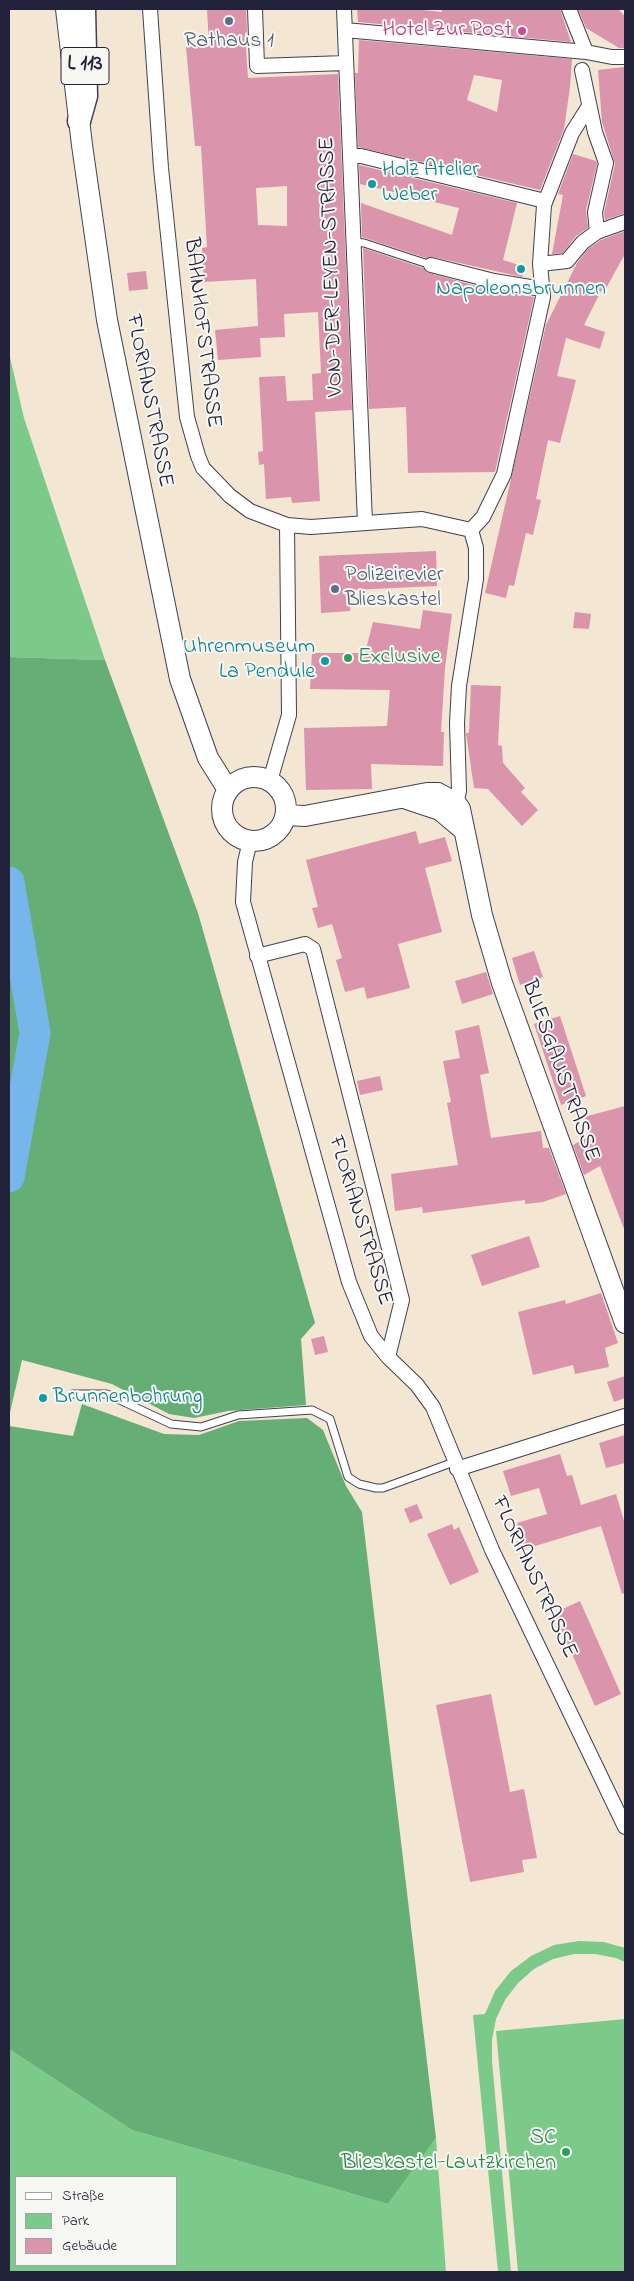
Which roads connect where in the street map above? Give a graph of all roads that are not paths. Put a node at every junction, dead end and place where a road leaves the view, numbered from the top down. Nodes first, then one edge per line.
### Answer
1 (66, 9) edge
2 (84, 9) edge
3 (150, 9) edge
4 (255, 9) edge
5 (344, 9) edge
6 (569, 9) edge
7 (345, 30) junction
8 (586, 52) junction
9 (625, 57) edge
10 (346, 63) junction
11 (582, 70) joint
12 (589, 106) junction
13 (79, 122) junction
14 (356, 156) junction
15 (545, 201) junction
16 (625, 222) edge
17 (597, 232) junction
18 (354, 242) junction
19 (540, 264) junction
20 (431, 265) joint
21 (542, 289) junction
22 (364, 523) junction
23 (287, 525) junction
24 (471, 530) junction
25 (270, 781) junction
26 (228, 790) junction
27 (405, 798) junction
28 (456, 803) junction
29 (286, 815) junction
30 (464, 830) junction
31 (250, 842) junction
32 (257, 956) junction
33 (625, 1323) edge
34 (388, 1357) junction
35 (73, 1394) dead end
36 (625, 1416) edge
37 (456, 1466) junction
38 (625, 1828) edge

1 - 13 main road, FLORIANSTRASSE / L 113
2 - 13 main road, L 113
3 - 23 street, BAHNHOFSTRASSE
4 - 10 street
5 - 7 street, VON-DER-LEYEN-STRASSE
6 - 8 street
7 - 8 street
7 - 10 street, VON-DER-LEYEN-STRASSE
8 - 9 street
8 - 11 lane
10 - 14 street, VON-DER-LEYEN-STRASSE
11 - 12 street
12 - 15 street
12 - 17 street
13 - 26 main road, FLORIANSTRASSE / L 113
14 - 15 street
14 - 18 street, VON-DER-LEYEN-STRASSE
15 - 19 street
16 - 17 street
17 - 19 street
18 - 20 lane
18 - 22 street, VON-DER-LEYEN-STRASSE
19 - 21 street
20 - 21 street
21 - 24 street
22 - 23 street, BAHNHOFSTRASSE
22 - 24 street, BAHNHOFSTRASSE
23 - 25 street
24 - 28 street, BLIESGAUSTRASSE
25 - 26 main road
25 - 29 main road
26 - 31 main road
27 - 28 main road
27 - 29 main road
27 - 30 main road
28 - 30 main road, BLIESGAUSTRASSE
29 - 31 main road
30 - 33 main road, BLIESGAUSTRASSE
31 - 32 street, FLORIANSTRASSE
32 - 34 street, FLORIANSTRASSE
32 - 34 street
34 - 37 street, FLORIANSTRASSE
35 - 37 lane
36 - 37 street
37 - 38 street, FLORIANSTRASSE

